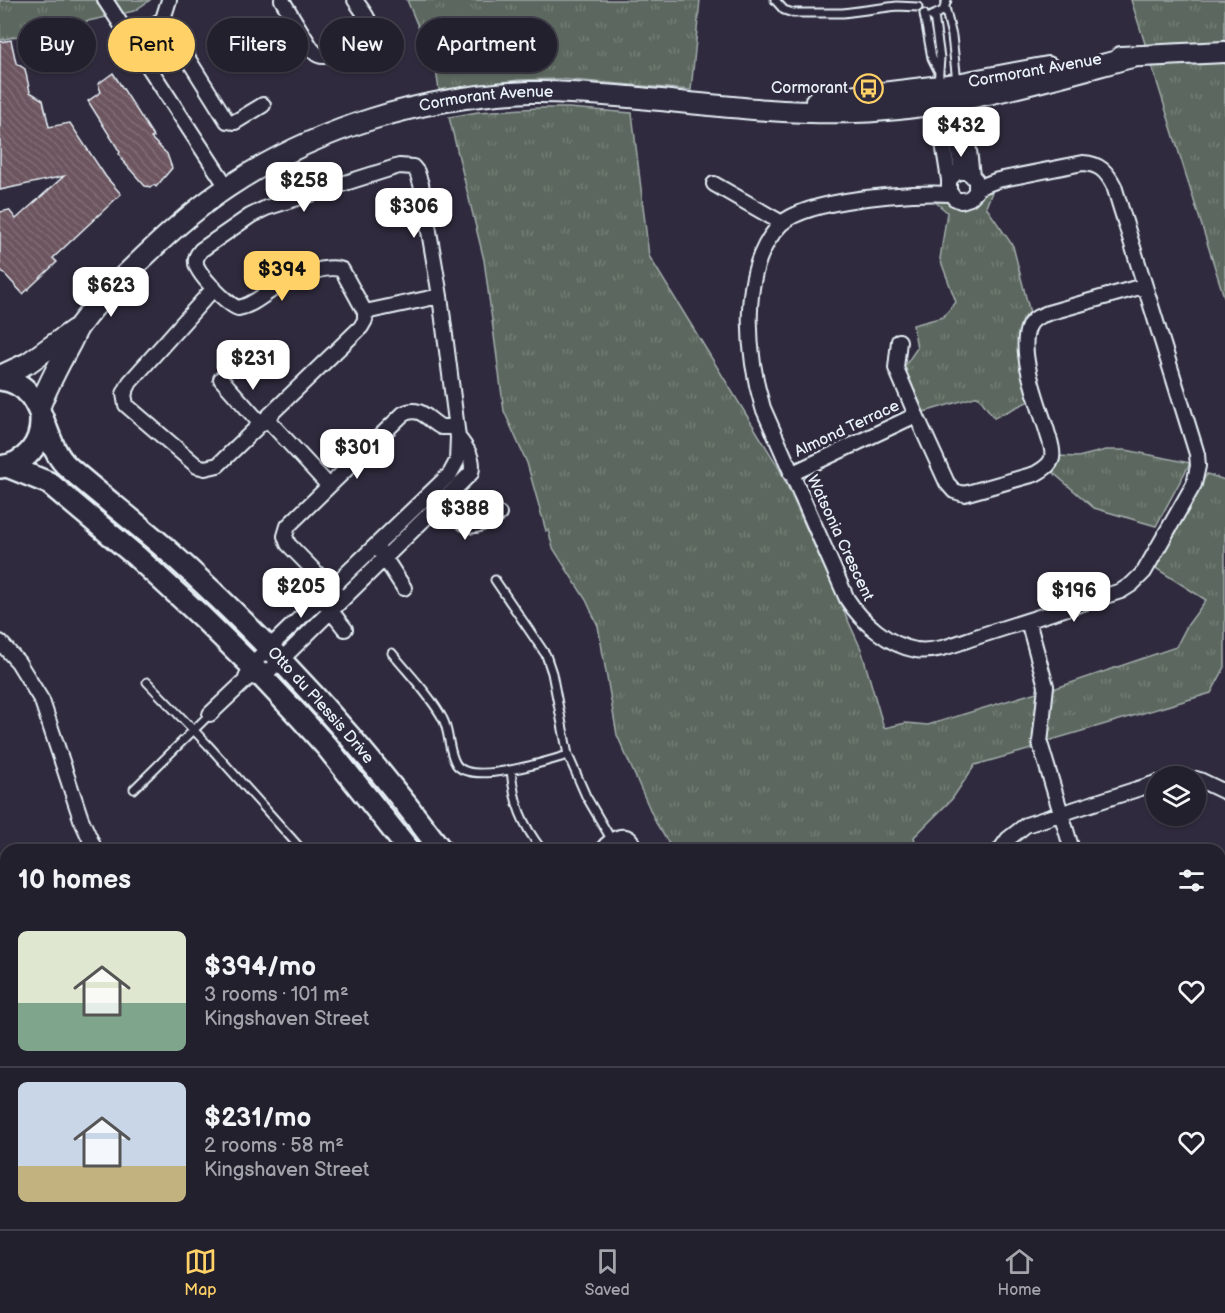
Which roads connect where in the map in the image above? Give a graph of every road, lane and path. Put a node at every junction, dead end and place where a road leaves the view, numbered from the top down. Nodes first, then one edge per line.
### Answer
1 (105, 0) edge
2 (169, 0) edge
3 (282, 0) edge
4 (355, 0) edge
5 (774, 0) edge
6 (911, 0) edge
7 (948, 2) edge
8 (917, 3) edge
9 (897, 6) junction
10 (924, 14) junction
11 (934, 16) junction
12 (116, 18) edge
13 (163, 18) edge
14 (1225, 51) edge
15 (195, 70) edge
16 (151, 72) edge
17 (947, 93) junction
18 (263, 105) dead end
19 (972, 178) junction
20 (714, 184) dead end
21 (949, 186) junction
22 (227, 187) junction
23 (782, 223) junction
24 (1143, 286) junction
25 (214, 288) junction
26 (440, 296) junction
27 (365, 312) junction
28 (78, 327) junction
29 (899, 341) dead end
30 (0, 378) edge
31 (221, 379) dead end
32 (40, 413) junction
33 (916, 415) junction
34 (264, 421) junction
35 (457, 432) junction
36 (4, 466) edge
37 (792, 474) junction
38 (328, 485) junction
39 (444, 500) junction
40 (499, 514) dead end
41 (375, 545) junction
42 (386, 558) junction
43 (495, 580) dead end
44 (331, 588) junction
45 (404, 588) dead end
46 (320, 598) junction
47 (343, 600) junction
48 (331, 611) junction
49 (1028, 621) junction
50 (345, 629) dead end
51 (0, 642) edge
52 (392, 653) dead end
53 (274, 654) junction
54 (253, 674) junction
55 (147, 682) dead end
56 (210, 714) joint
57 (193, 730) junction
58 (568, 755) junction
59 (511, 770) junction
60 (1206, 783) edge
61 (1146, 786) edge
62 (134, 789) dead end
63 (1225, 792) edge
64 (1060, 814) junction
65 (95, 844) edge
66 (297, 844) edge
67 (404, 844) edge
68 (436, 844) edge
69 (538, 844) edge
70 (606, 844) edge
71 (607, 844) edge
72 (633, 844) edge
73 (1004, 844) edge
74 (1070, 844) edge

1 - 12 street
2 - 13 street
3 - 4 street
5 - 9 lane
6 - 9 lane
7 - 11 lane
7 - 17 lane
8 - 9 lane
8 - 10 lane
10 - 11 lane
10 - 17 lane
11 - 17 lane
14 - 17 street, Cormorant Avenue
15 - 18 street
16 - 22 street
17 - 19 street
17 - 21 street
17 - 22 street, Cormorant Avenue
19 - 21 street
19 - 21 street
19 - 24 street, Watsonia Crescent
20 - 23 street
21 - 23 street, Watsonia Crescent
22 - 28 street, Cormorant Avenue
23 - 37 street, Watsonia Crescent
24 - 33 street, Almond Terrace
24 - 49 street, Watsonia Crescent
25 - 26 street
25 - 27 street
25 - 34 street
26 - 27 street
26 - 35 street
27 - 34 street
28 - 30 street, Cormorant Avenue
28 - 32 street, Cormorant Avenue
29 - 33 street, Almond Terrace
30 - 32 main road, Otto du Plessis Drive
31 - 34 street
32 - 36 main road, Otto du Plessis Drive
32 - 53 main road, Otto du Plessis Drive
33 - 37 street, Almond Terrace
34 - 38 street
35 - 38 street
35 - 39 street
35 - 41 street
36 - 54 main road, Otto du Plessis Drive
37 - 49 street, Watsonia Crescent
38 - 44 street
39 - 40 street
39 - 42 street
41 - 42 street
41 - 44 street
42 - 45 street
42 - 47 street
43 - 58 lane
44 - 46 street
44 - 47 street
46 - 48 street
46 - 53 street
47 - 48 street
48 - 50 street
48 - 53 street
49 - 64 street
51 - 65 street
52 - 59 lane
53 - 54 street
53 - 68 main road, Otto du Plessis Drive
54 - 56 street
54 - 67 main road, Otto du Plessis Drive
55 - 57 lane
56 - 57 lane
57 - 62 lane
57 - 66 lane
58 - 59 lane
58 - 70 lane
59 - 69 lane
60 - 63 street
61 - 64 street
64 - 73 street
64 - 74 street
71 - 72 street

